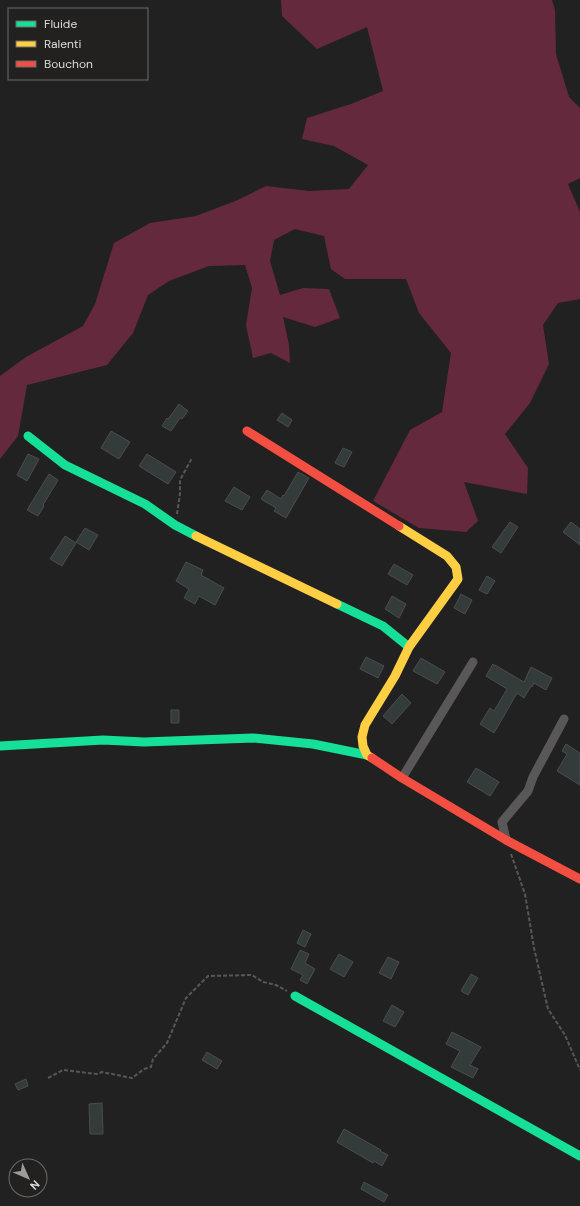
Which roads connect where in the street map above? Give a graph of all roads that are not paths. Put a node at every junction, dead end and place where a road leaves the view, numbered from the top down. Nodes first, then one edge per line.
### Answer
1 (247, 431) dead end
2 (28, 436) dead end
3 (409, 648) junction
4 (474, 662) dead end
5 (564, 719) dead end
6 (0, 746) edge
7 (367, 755) junction
8 (402, 778) junction
9 (506, 840) junction
10 (580, 879) edge
11 (295, 996) road end
12 (580, 1156) edge

1 - 3 street
2 - 3 street
3 - 7 street
4 - 8 street
5 - 9 street
6 - 7 street
7 - 8 street
8 - 9 street
9 - 10 street
11 - 12 street

